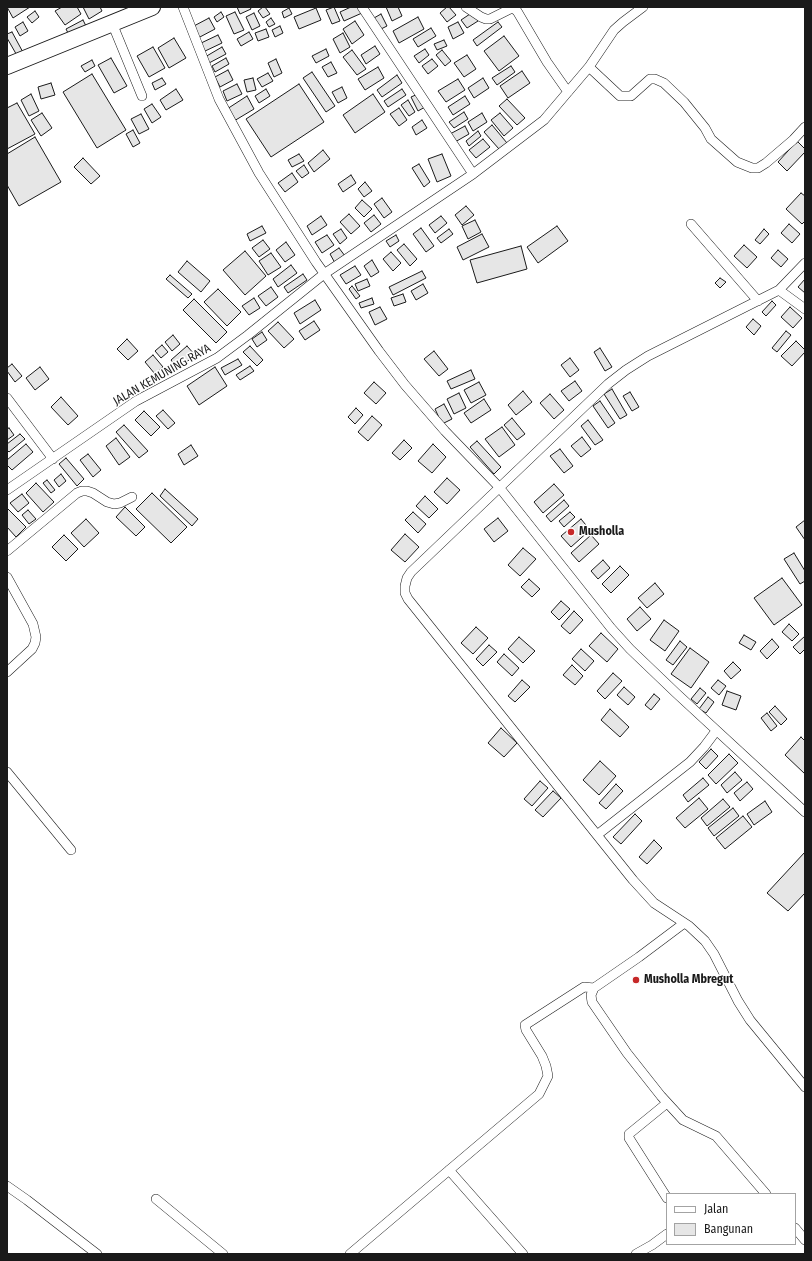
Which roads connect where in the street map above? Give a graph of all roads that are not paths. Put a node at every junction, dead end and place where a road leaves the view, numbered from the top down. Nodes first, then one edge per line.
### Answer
1 (152, 7) edge
2 (183, 7) edge
3 (362, 7) edge
4 (466, 7) edge
5 (643, 7) edge
6 (112, 24) junction
7 (7, 66) edge
8 (589, 67) junction
9 (568, 92) junction
10 (142, 96) dead end
11 (805, 127) edge
12 (474, 174) junction
13 (691, 224) dead end
14 (805, 263) edge
15 (324, 274) junction
16 (779, 290) junction
17 (758, 301) junction
18 (805, 309) edge
19 (7, 398) edge
20 (53, 459) junction
21 (499, 487) junction
22 (7, 490) edge
23 (132, 497) dead end
24 (7, 551) edge
25 (7, 577) edge
26 (7, 672) edge
27 (716, 731) junction
28 (7, 772) edge
29 (805, 812) edge
30 (597, 835) junction
31 (72, 850) dead end
32 (683, 924) junction
33 (594, 988) junction
34 (805, 1087) edge
35 (667, 1103) junction
36 (450, 1170) junction
37 (7, 1186) edge
38 (765, 1193) edge
39 (666, 1196) edge
40 (156, 1199) dead end
41 (796, 1229) edge
42 (666, 1235) edge
43 (805, 1240) edge
44 (97, 1254) edge
45 (224, 1254) edge
46 (350, 1254) edge
47 (523, 1254) edge
48 (636, 1254) edge

1 - 6 highway
2 - 15 street
3 - 12 street
4 - 9 street
5 - 8 street, JALAN KEMUNING RAYA
6 - 7 highway
6 - 10 street
8 - 9 street, JALAN KEMUNING RAYA
8 - 11 street
9 - 12 street, JALAN KEMUNING RAYA
12 - 15 street, JALAN KEMUNING RAYA
13 - 17 street
14 - 16 street
15 - 20 street, JALAN KEMUNING RAYA
15 - 21 street
16 - 17 street
16 - 18 street
17 - 21 street
19 - 20 street
20 - 22 street, JALAN KEMUNING RAYA
21 - 27 street
21 - 30 street
23 - 24 street
25 - 26 street
27 - 29 street
27 - 30 street
28 - 31 street
30 - 32 street
32 - 33 street
32 - 34 street
33 - 35 street
33 - 36 street
35 - 38 street
35 - 39 street
36 - 46 street
36 - 47 street
37 - 44 street
40 - 45 street
41 - 43 street
42 - 48 street

